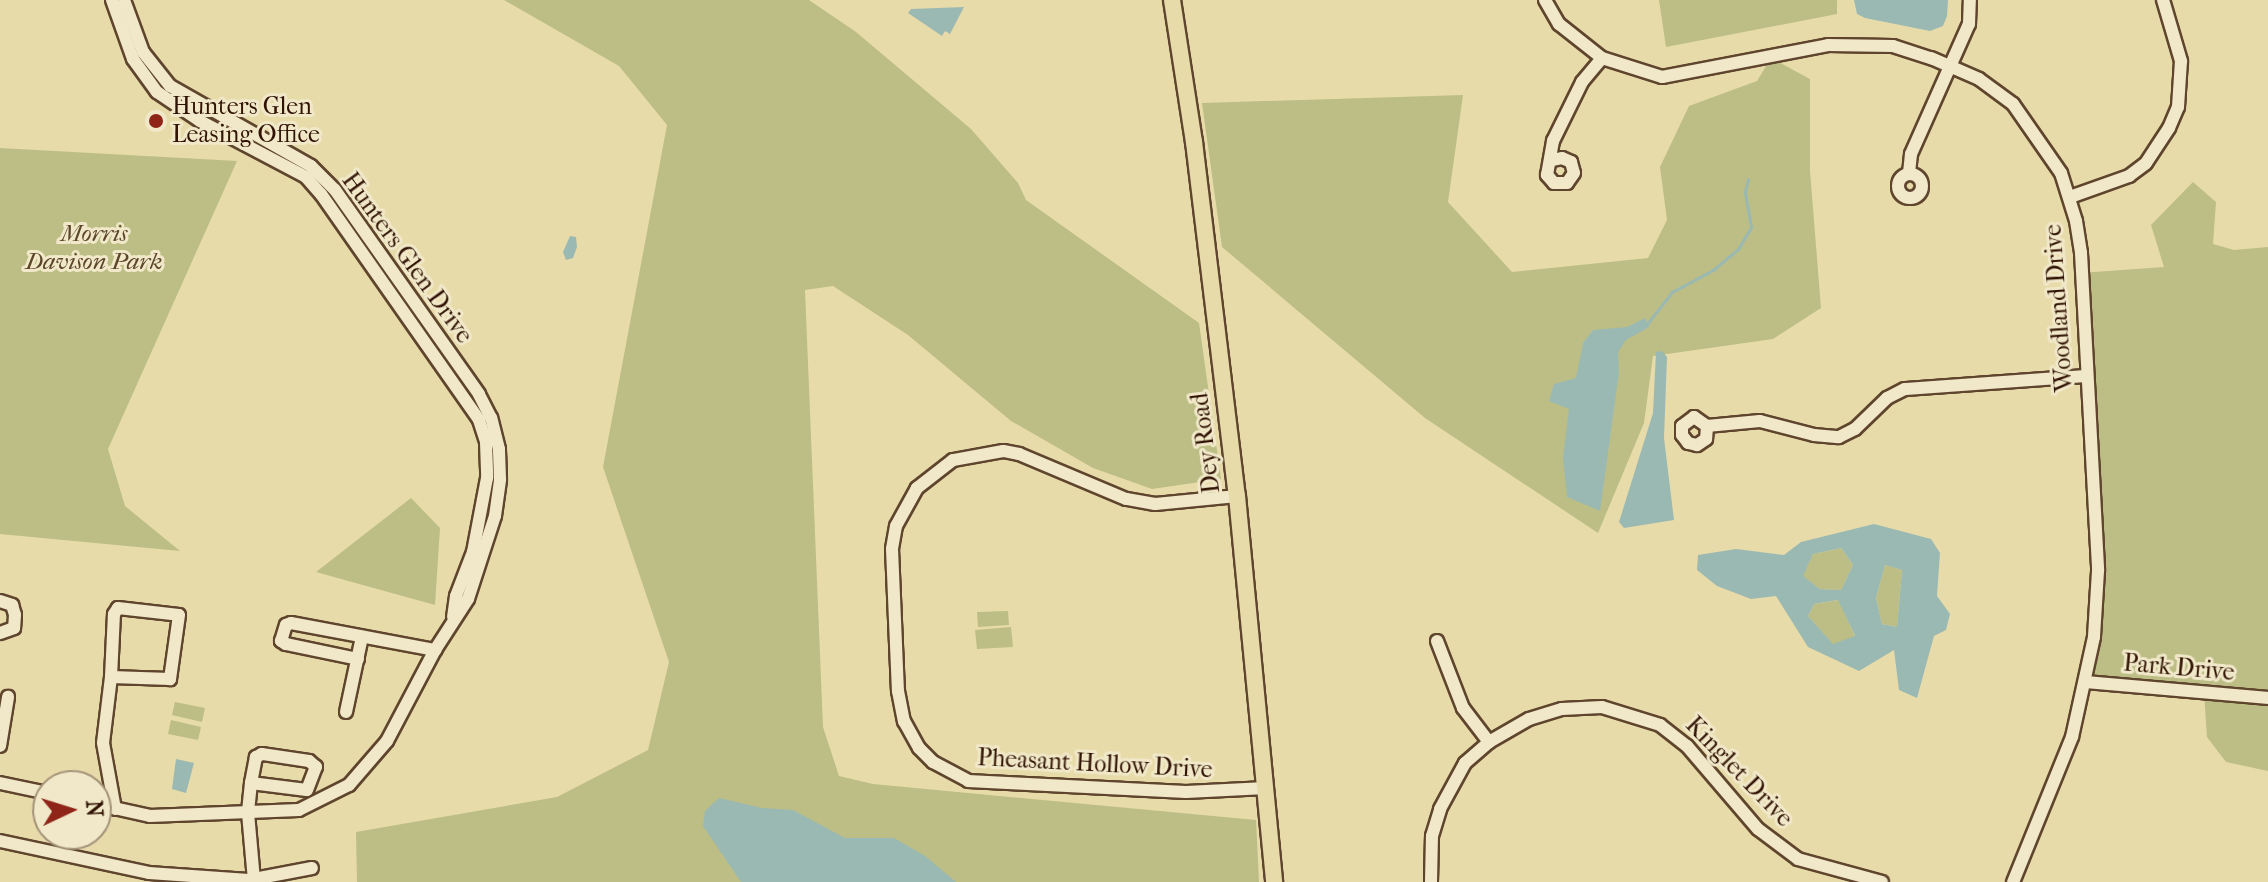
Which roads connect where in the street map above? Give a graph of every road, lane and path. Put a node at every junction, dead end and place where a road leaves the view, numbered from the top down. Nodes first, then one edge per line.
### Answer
1 (112, 0) edge
2 (124, 0) edge
3 (1172, 0) edge
4 (1545, 0) edge
5 (1970, 0) edge
6 (2163, 0) edge
7 (1602, 58) junction
8 (1950, 66) junction
9 (1552, 160) dead end
10 (1909, 173) dead end
11 (2070, 197) junction
12 (2087, 376) junction
13 (1707, 426) dead end
14 (1237, 496) junction
15 (0, 601) edge
16 (452, 620) junction
17 (0, 633) edge
18 (362, 637) junction
19 (1437, 641) dead end
20 (435, 650) junction
21 (358, 659) junction
22 (111, 677) junction
23 (2086, 682) junction
24 (8, 697) dead end
25 (2268, 698) edge
26 (346, 712) dead end
27 (1, 737) edge
28 (1489, 742) junction
29 (0, 783) edge
30 (251, 783) junction
31 (1266, 788) junction
32 (32, 790) edge
33 (112, 808) edge
34 (115, 809) junction
35 (248, 813) junction
36 (0, 841) edge
37 (312, 868) dead end
38 (254, 880) junction
39 (1274, 882) edge
40 (1431, 882) edge
41 (1882, 882) edge
42 (2013, 882) edge

1 - 16 street, Hunters Glen Drive
2 - 16 street, Hunters Glen Drive
3 - 14 main road, Dey Road
4 - 7 street, Woodland Drive
5 - 8 street
6 - 11 street
7 - 8 street, Woodland Drive
7 - 9 street
8 - 10 street
8 - 11 street, Woodland Drive
11 - 12 street, Woodland Drive
12 - 13 street
12 - 23 street, Woodland Drive
14 - 31 main road, Dey Road
14 - 31 street, Pheasant Hollow Drive
15 - 17 street
16 - 20 street, Hunters Glen Drive
18 - 20 street
18 - 21 street
18 - 21 street
19 - 28 street
20 - 35 street, Hunters Glen Drive
21 - 26 street
22 - 22 street
22 - 34 street
23 - 25 street, Park Drive
23 - 42 street, Woodland Drive
24 - 27 street
28 - 40 street, Kinglet Drive
28 - 41 street, Kinglet Drive
29 - 32 street
30 - 30 street
30 - 35 street
31 - 39 main road, Dey Road
33 - 34 street, Hunters Glen Drive
34 - 35 street, Hunters Glen Drive
35 - 38 street
36 - 38 street
37 - 38 street

